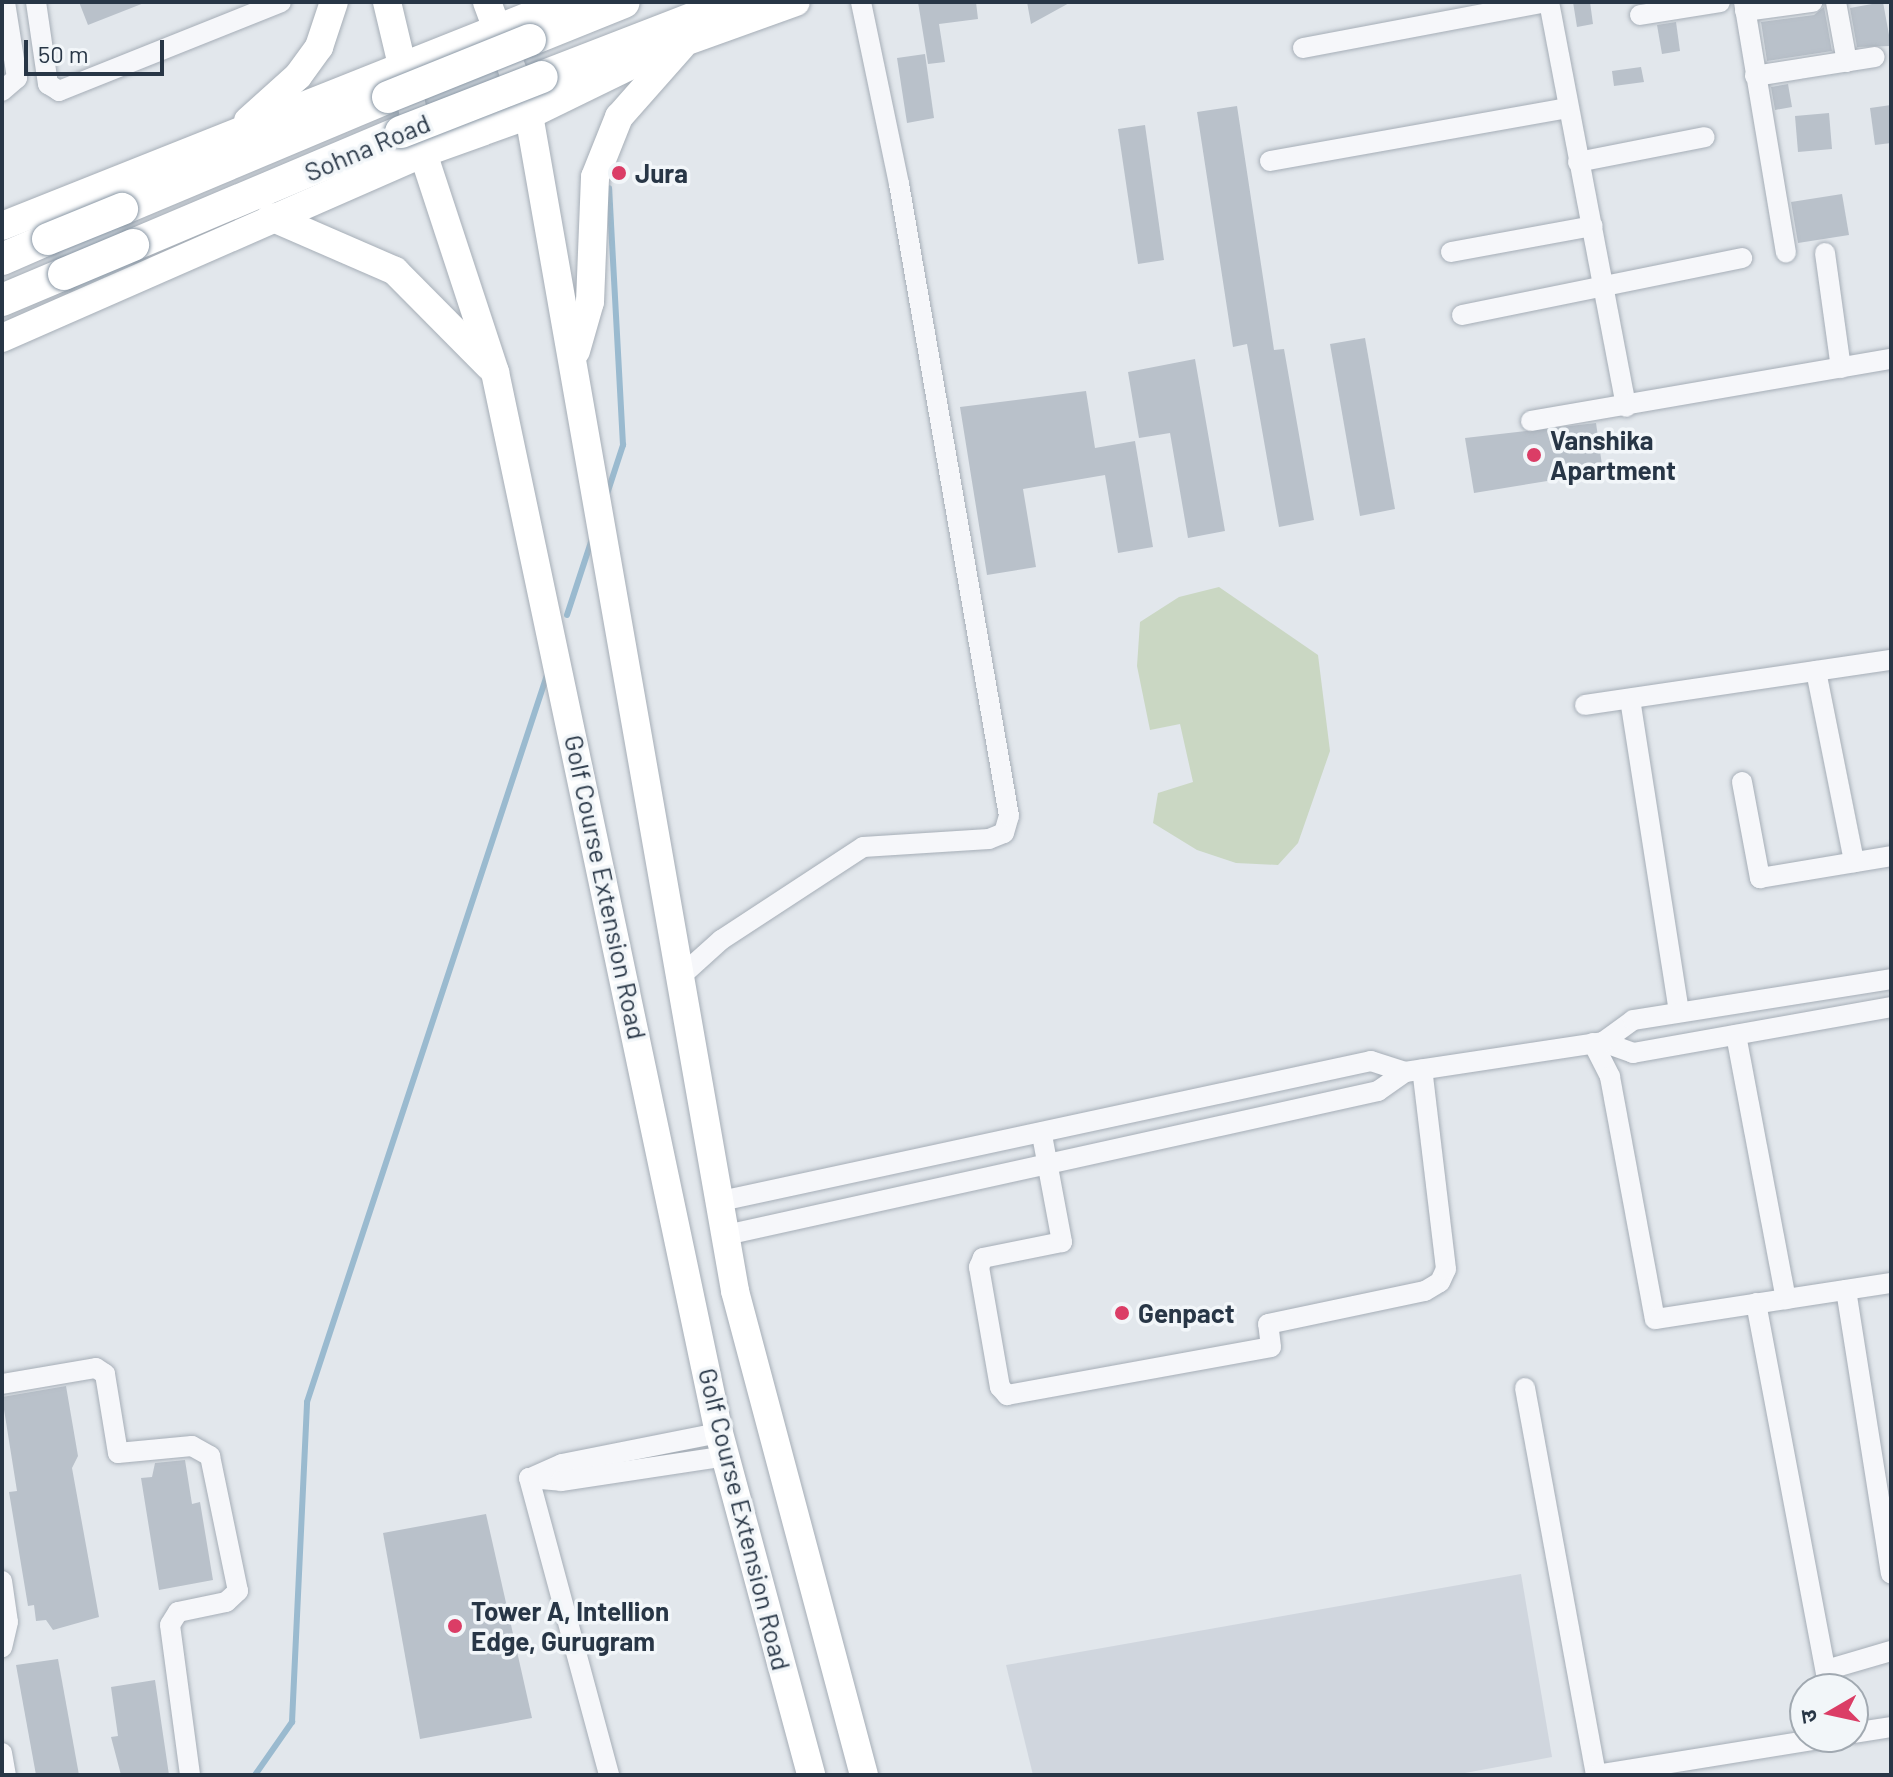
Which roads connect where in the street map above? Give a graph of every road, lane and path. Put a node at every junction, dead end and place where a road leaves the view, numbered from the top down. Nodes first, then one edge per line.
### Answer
1 (5, 2) edge
2 (36, 2) edge
3 (281, 2) edge
4 (334, 2) edge
5 (387, 2) edge
6 (487, 2) edge
7 (564, 2) edge
8 (624, 2) edge
9 (735, 2) edge
10 (796, 2) edge
11 (861, 2) edge
12 (1548, 2) edge
13 (1720, 2) edge
14 (1812, 2) edge
15 (1836, 2) edge
16 (1745, 6) edge
17 (1640, 15) dead end
18 (516, 34) junction
19 (686, 42) junction
20 (1303, 48) dead end
21 (1875, 57) dead end
22 (1847, 62) junction
23 (1755, 76) junction
24 (394, 82) junction
25 (2, 91) edge
26 (1568, 108) junction
27 (529, 115) junction
28 (232, 135) junction
29 (1705, 137) dead end
30 (412, 142) junction
31 (1270, 161) dead end
32 (1578, 162) junction
33 (70, 199) junction
34 (271, 217) junction
35 (2, 226) edge
36 (1593, 226) junction
37 (1451, 252) dead end
38 (1786, 252) dead end
39 (1825, 253) dead end
40 (1742, 258) dead end
41 (2, 259) edge
42 (1602, 283) junction
43 (108, 291) junction
44 (2, 300) edge
45 (1462, 315) dead end
46 (2, 338) edge
47 (574, 356) junction
48 (1891, 359) edge
49 (1841, 368) junction
50 (495, 372) junction
51 (1626, 407) junction
52 (1531, 421) dead end
53 (1891, 660) edge
54 (1816, 671) junction
55 (1630, 699) junction
56 (1585, 705) dead end
57 (1742, 782) dead end
58 (1891, 856) edge
59 (1854, 862) junction
60 (681, 976) junction
61 (1891, 979) edge
62 (1891, 1007) edge
63 (1679, 1012) junction
64 (1736, 1035) junction
65 (1598, 1042) junction
66 (1413, 1070) junction
67 (1042, 1135) junction
68 (977, 1149) junction
69 (1046, 1165) junction
70 (983, 1177) junction
71 (721, 1201) junction
72 (726, 1235) junction
73 (1891, 1283) edge
74 (1846, 1290) junction
75 (1786, 1299) junction
76 (1756, 1303) junction
77 (2, 1384) edge
78 (1525, 1388) dead end
79 (722, 1444) junction
80 (1891, 1573) edge
81 (2, 1581) edge
82 (2, 1647) edge
83 (1891, 1651) edge
84 (1826, 1673) edge
85 (1841, 1673) edge
86 (1891, 1727) edge
87 (1869, 1730) edge
88 (1789, 1744) edge
89 (2, 1753) edge
90 (6, 1775) edge
91 (190, 1775) edge
92 (609, 1775) edge
93 (811, 1775) edge
94 (864, 1775) edge
95 (1596, 1775) edge

1 - 25 street
2 - 3 street
4 - 28 main road
5 - 24 main road, Golf Course Extension Road
6 - 18 main road
7 - 18 main road
8 - 18 highway, Sohna Road
9 - 30 highway, Sohna Road, bridge
10 - 19 main road
11 - 60 street
12 - 20 street
12 - 26 street
13 - 17 street
14 - 16 street
15 - 22 street
16 - 23 street
18 - 24 highway, Sohna Road, bridge
18 - 27 main road
19 - 27 main road
19 - 47 main road
21 - 22 street
22 - 23 street
23 - 38 street
24 - 28 main road
24 - 30 main road, Golf Course Extension Road
24 - 41 highway, Sohna Road, bridge
26 - 31 street
26 - 32 street
27 - 30 main road
27 - 47 main road
28 - 33 main road
29 - 32 street
30 - 34 main road
30 - 44 highway, Sohna Road, bridge
30 - 50 main road, Golf Course Extension Road
32 - 36 street
33 - 35 main road
33 - 43 main road
34 - 43 main road
34 - 50 main road
36 - 37 street
36 - 42 street
39 - 49 street
40 - 42 street
42 - 45 street
42 - 51 street
43 - 46 main road
47 - 60 main road
48 - 49 street
49 - 51 street
50 - 79 main road, Golf Course Extension Road
51 - 52 street
53 - 54 street
54 - 55 street
54 - 59 street
55 - 56 street
55 - 63 street
57 - 59 street
58 - 59 street
60 - 71 main road
61 - 63 street
62 - 64 street
63 - 65 street
64 - 65 street
64 - 75 street
65 - 66 street
65 - 76 street
66 - 67 street
66 - 69 street
66 - 69 street
67 - 68 street
67 - 69 street
68 - 70 street
68 - 71 street
69 - 70 street
70 - 72 street
71 - 72 main road
72 - 94 main road
73 - 74 street
74 - 75 street
74 - 80 street
75 - 76 street
76 - 84 street
77 - 91 street
78 - 95 street
79 - 92 street
79 - 93 main road, Golf Course Extension Road
81 - 82 street
83 - 85 street
86 - 87 street
88 - 95 street
89 - 90 street

